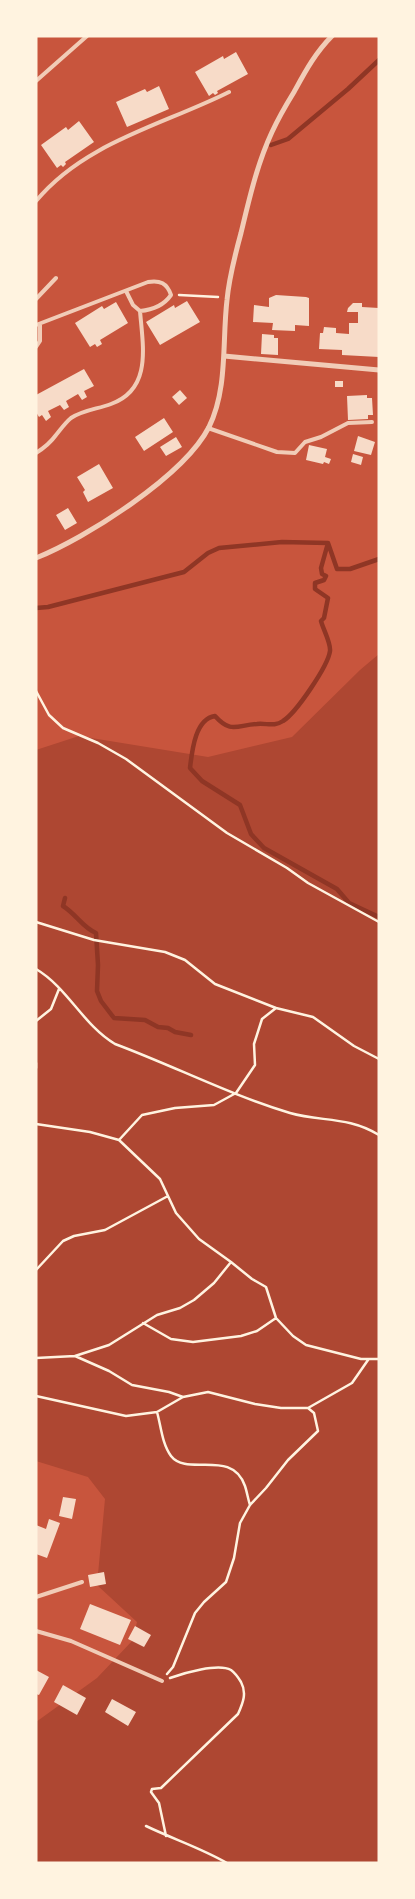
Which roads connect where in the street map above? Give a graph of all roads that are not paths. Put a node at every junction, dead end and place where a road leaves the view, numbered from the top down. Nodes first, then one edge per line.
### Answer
1 (87, 36) edge
2 (332, 36) edge
3 (36, 81) edge
4 (229, 92) dead end
5 (36, 201) edge
6 (56, 278) dead end
7 (126, 291) junction
8 (36, 299) edge
9 (140, 311) junction
10 (38, 325) edge
11 (36, 347) edge
12 (224, 356) junction
13 (379, 370) edge
14 (372, 422) dead end
15 (208, 428) junction
16 (36, 453) edge
17 (36, 558) edge
18 (82, 1582) dead end
19 (36, 1596) edge
20 (36, 1632) edge
21 (162, 1681) road end

1 - 3 lane
2 - 12 street
4 - 5 lane
6 - 8 lane
7 - 9 lane
7 - 9 lane
7 - 10 lane
9 - 16 lane
10 - 11 lane
12 - 13 street
12 - 15 street
14 - 15 lane
15 - 17 street
18 - 19 lane
20 - 21 lane

